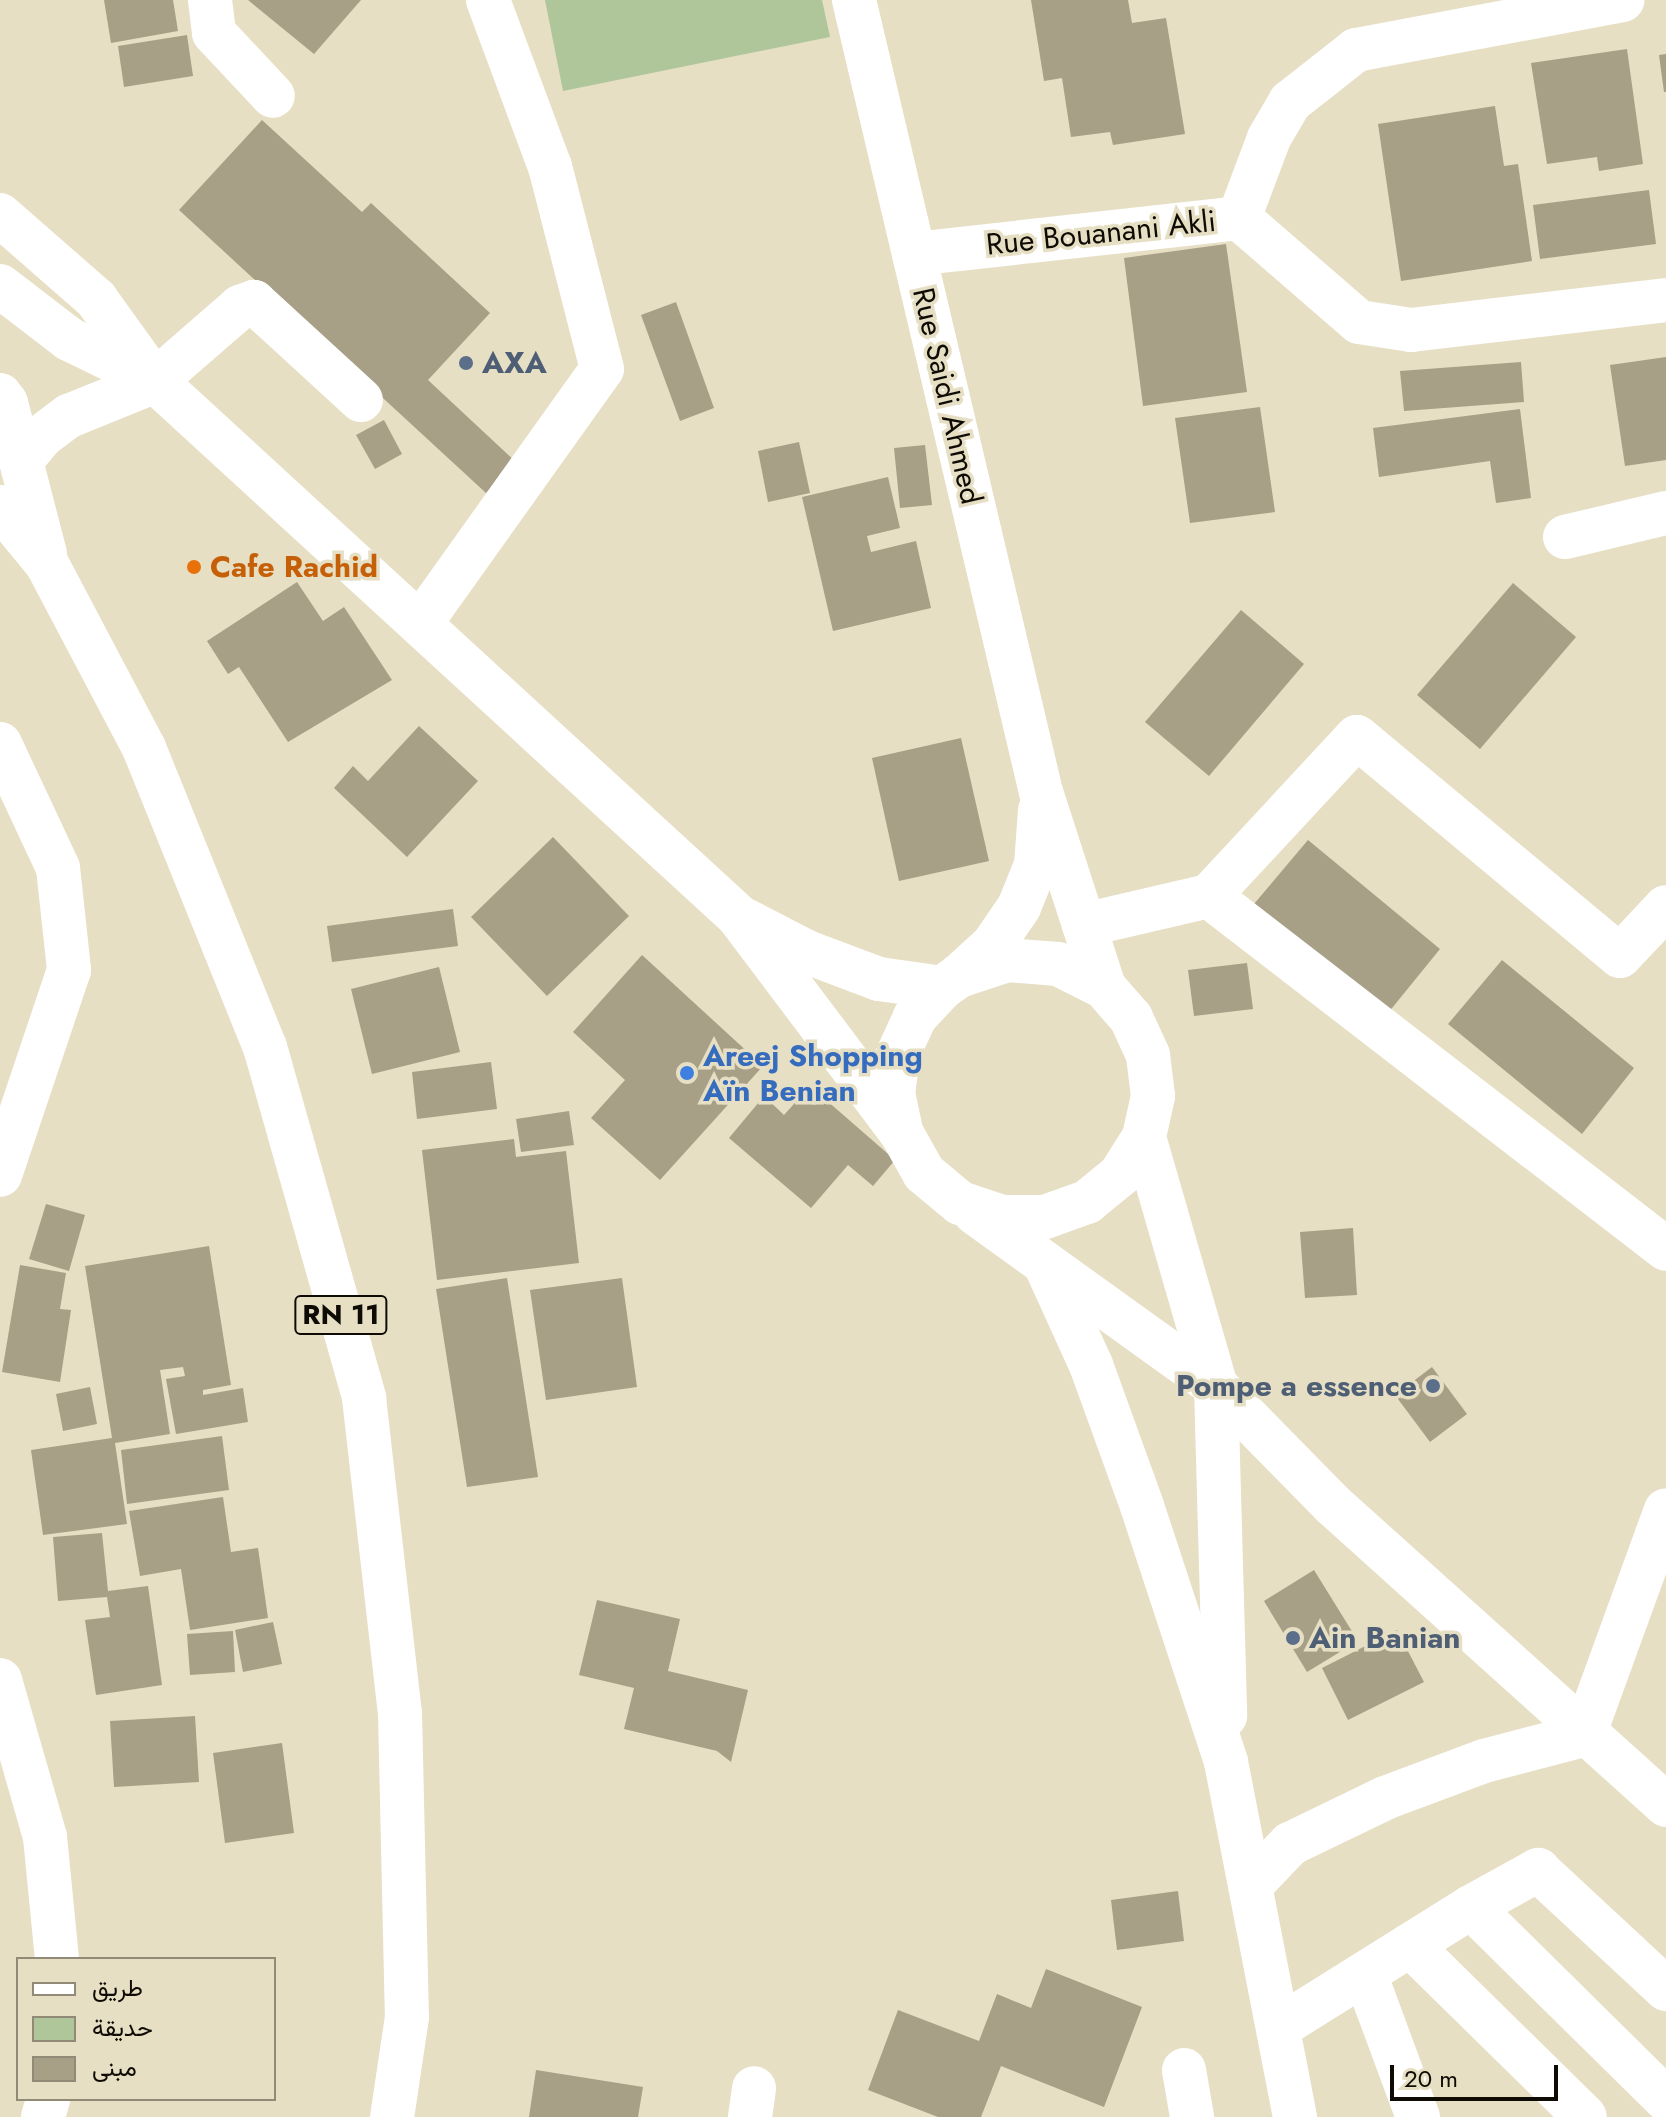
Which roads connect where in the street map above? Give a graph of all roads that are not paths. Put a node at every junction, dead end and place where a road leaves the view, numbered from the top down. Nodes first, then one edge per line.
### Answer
1 (210, 0) edge
2 (488, 0) edge
3 (854, 0) edge
4 (1622, 0) edge
5 (273, 96) dead end
6 (0, 215) edge
7 (1239, 218) junction
8 (914, 254) junction
9 (0, 286) edge
10 (1666, 300) edge
11 (155, 381) junction
12 (0, 395) edge
13 (361, 400) dead end
14 (21, 461) junction
15 (0, 507) edge
16 (1666, 513) edge
17 (1565, 537) dead end
18 (47, 564) junction
19 (420, 624) junction
20 (0, 744) edge
21 (1041, 792) junction
22 (1209, 896) junction
23 (1666, 907) edge
24 (738, 916) junction
25 (1084, 925) junction
26 (950, 982) junction
27 (1104, 987) junction
28 (901, 1132) junction
29 (1144, 1137) junction
30 (0, 1175) edge
31 (960, 1203) junction
32 (1666, 1249) edge
33 (1045, 1264) junction
34 (1216, 1386) junction
35 (1666, 1510) edge
36 (0, 1680) edge
37 (1584, 1735) junction
38 (1226, 1762) junction
39 (1666, 1805) edge
40 (1251, 1885) junction
41 (1471, 1907) junction
42 (1410, 1945) junction
43 (57, 1957) edge
44 (1365, 1974) junction
45 (1666, 1989) edge
46 (1279, 2027) junction
47 (1184, 2070) dead end
48 (1666, 2099) edge
49 (392, 2117) edge
50 (1192, 2117) edge
51 (1295, 2117) edge
52 (1418, 2117) edge
53 (1585, 2117) edge

1 - 5 street
2 - 19 street
3 - 8 street, Rue Saidi Ahmed
4 - 7 street, Rue Bouanani Akli
6 - 11 street
7 - 8 street, Rue Bouanani Akli
7 - 10 street
8 - 21 street, Rue Saidi Ahmed
9 - 11 street
11 - 13 street
11 - 14 street
11 - 19 street
12 - 14 street, RN 11
14 - 18 street, RN 11
15 - 18 street, RN 11
16 - 17 street
18 - 49 street, RN 11
19 - 24 street
20 - 30 street
21 - 25 street
21 - 26 street
22 - 23 street
22 - 25 street
22 - 32 street
24 - 26 street
24 - 28 street
25 - 27 street
26 - 27 street
26 - 28 street
27 - 29 street
28 - 31 street
29 - 31 street
29 - 34 street
31 - 33 street
33 - 34 street
33 - 38 street
34 - 37 street
34 - 38 street
35 - 37 street
36 - 43 street
37 - 39 street
37 - 40 street
38 - 40 street
40 - 46 street
41 - 42 street
41 - 45 street
41 - 48 street
42 - 44 street
42 - 53 street
44 - 46 street
44 - 52 street
46 - 51 street
47 - 50 street

